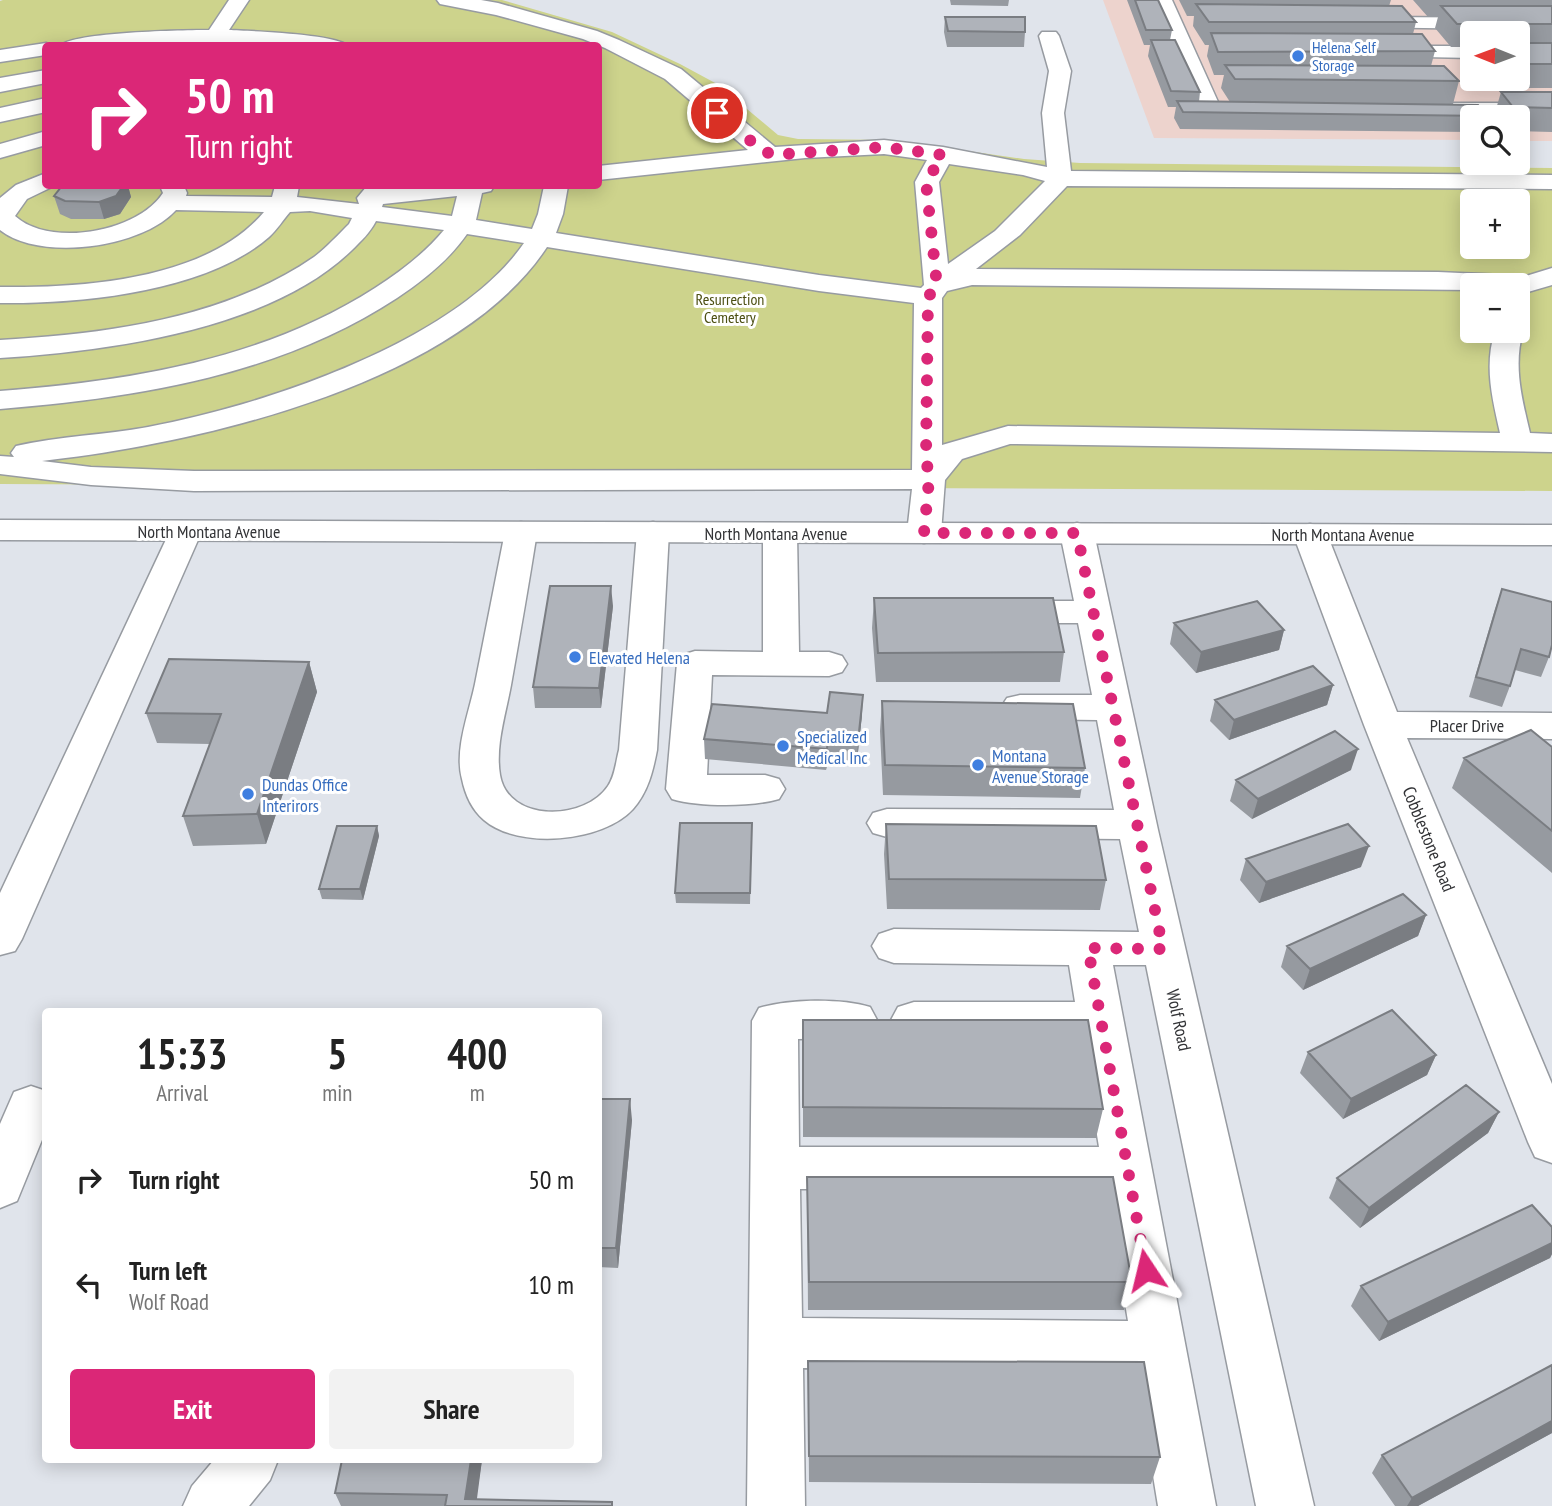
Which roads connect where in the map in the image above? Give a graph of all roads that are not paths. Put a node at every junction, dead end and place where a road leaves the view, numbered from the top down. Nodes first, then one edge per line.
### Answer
1 (239, 0) edge
2 (447, 0) edge
3 (1162, 0) edge
4 (1391, 0) edge
5 (1171, 21) junction
6 (1199, 22) edge
7 (1339, 23) edge
8 (1409, 24) junction
9 (1552, 24) edge
10 (1049, 36) dead end
11 (212, 41) edge
12 (112, 42) edge
13 (303, 42) edge
14 (42, 50) edge
15 (1185, 51) junction
16 (1212, 51) edge
17 (1362, 52) edge
18 (1430, 52) junction
19 (1460, 52) edge
20 (0, 56) edge
21 (1446, 73) edge
22 (42, 77) edge
23 (1199, 83) junction
24 (1226, 83) edge
25 (0, 85) edge
26 (42, 106) edge
27 (1405, 110) edge
28 (1552, 110) edge
29 (1267, 111) edge
30 (0, 115) edge
31 (42, 139) edge
32 (0, 150) edge
33 (772, 155) junction
34 (943, 155) junction
35 (602, 173) edge
36 (1060, 178) junction
37 (42, 182) edge
38 (1552, 182) edge
39 (452, 189) edge
40 (474, 189) edge
41 (555, 189) edge
42 (172, 194) edge
43 (285, 195) edge
44 (375, 199) edge
45 (3, 205) edge
46 (461, 225) junction
47 (541, 238) junction
48 (75, 239) junction
49 (1018, 247) junction
50 (1072, 279) junction
51 (1540, 280) edge
52 (932, 292) junction
53 (0, 295) edge
54 (14, 327) edge
55 (1505, 343) edge
56 (0, 400) edge
57 (1517, 442) junction
58 (1552, 443) edge
59 (0, 456) edge
60 (0, 465) edge
61 (929, 480) junction
62 (0, 530) edge
63 (186, 531) junction
64 (521, 532) junction
65 (653, 532) junction
66 (780, 533) junction
67 (924, 533) junction
68 (1077, 533) junction
69 (1310, 534) junction
70 (1552, 535) edge
71 (970, 612) edge
72 (1093, 612) junction
73 (781, 664) junction
74 (829, 664) dead end
75 (989, 707) edge
76 (1113, 708) junction
77 (1383, 725) junction
78 (1552, 726) edge
79 (765, 789) dead end
80 (887, 823) edge
81 (1137, 825) junction
82 (0, 939) edge
83 (894, 946) dead end
84 (1088, 948) junction
85 (1163, 949) junction
86 (1101, 1020) junction
87 (1534, 1055) edge
88 (19, 1103) edge
89 (1552, 1142) edge
90 (776, 1168) junction
91 (1128, 1168) junction
92 (0, 1186) edge
93 (776, 1343) junction
94 (1159, 1347) junction
95 (248, 1463) edge
96 (212, 1506) edge
97 (776, 1506) edge
98 (1187, 1506) edge
99 (1284, 1506) edge

1 - 11 street
2 - 33 street
3 - 5 street
4 - 8 street
5 - 6 street
5 - 15 street
7 - 8 street
8 - 9 street
8 - 18 street
10 - 36 street
11 - 12 street
11 - 13 street
14 - 20 street
15 - 16 street
15 - 23 street
17 - 18 street
18 - 19 street
18 - 21 street
22 - 25 street
23 - 24 street
23 - 29 street
26 - 30 street
27 - 28 street
31 - 32 street
33 - 34 street
33 - 35 street
34 - 36 street
34 - 52 street
36 - 38 street
36 - 49 street
37 - 45 street
39 - 44 street
40 - 46 street
41 - 47 street
42 - 43 street
42 - 48 street
43 - 44 street
43 - 54 street
44 - 46 street
44 - 54 street
45 - 48 street
46 - 47 street
46 - 56 street
47 - 52 street
47 - 59 street
48 - 54 street
49 - 50 street
49 - 52 street
50 - 51 street
50 - 52 street
52 - 61 street
53 - 54 street
55 - 57 street
57 - 58 street
57 - 61 street
60 - 61 street
61 - 67 street
62 - 63 street, North Montana Avenue
63 - 64 street, North Montana Avenue
63 - 82 street
64 - 65 street, North Montana Avenue
64 - 65 street
65 - 66 street, North Montana Avenue
66 - 67 street, North Montana Avenue
66 - 73 street
67 - 68 street, North Montana Avenue
68 - 69 street, North Montana Avenue
68 - 72 street, Wolf Road
69 - 70 street, North Montana Avenue
69 - 77 street, Cobblestone Road
71 - 72 street
72 - 76 street, Wolf Road
73 - 74 street
73 - 79 street
75 - 76 street
76 - 81 street, Wolf Road
77 - 78 street, Placer Drive
77 - 87 street, Cobblestone Road
80 - 81 street
81 - 85 street, Wolf Road
83 - 84 street
84 - 85 street
84 - 86 street
85 - 99 street, Wolf Road
86 - 90 street
86 - 91 street
87 - 89 street, Cobblestone Road
88 - 92 street
90 - 91 street
90 - 93 street
91 - 94 street
93 - 94 street
93 - 97 street
94 - 98 street
95 - 96 street

